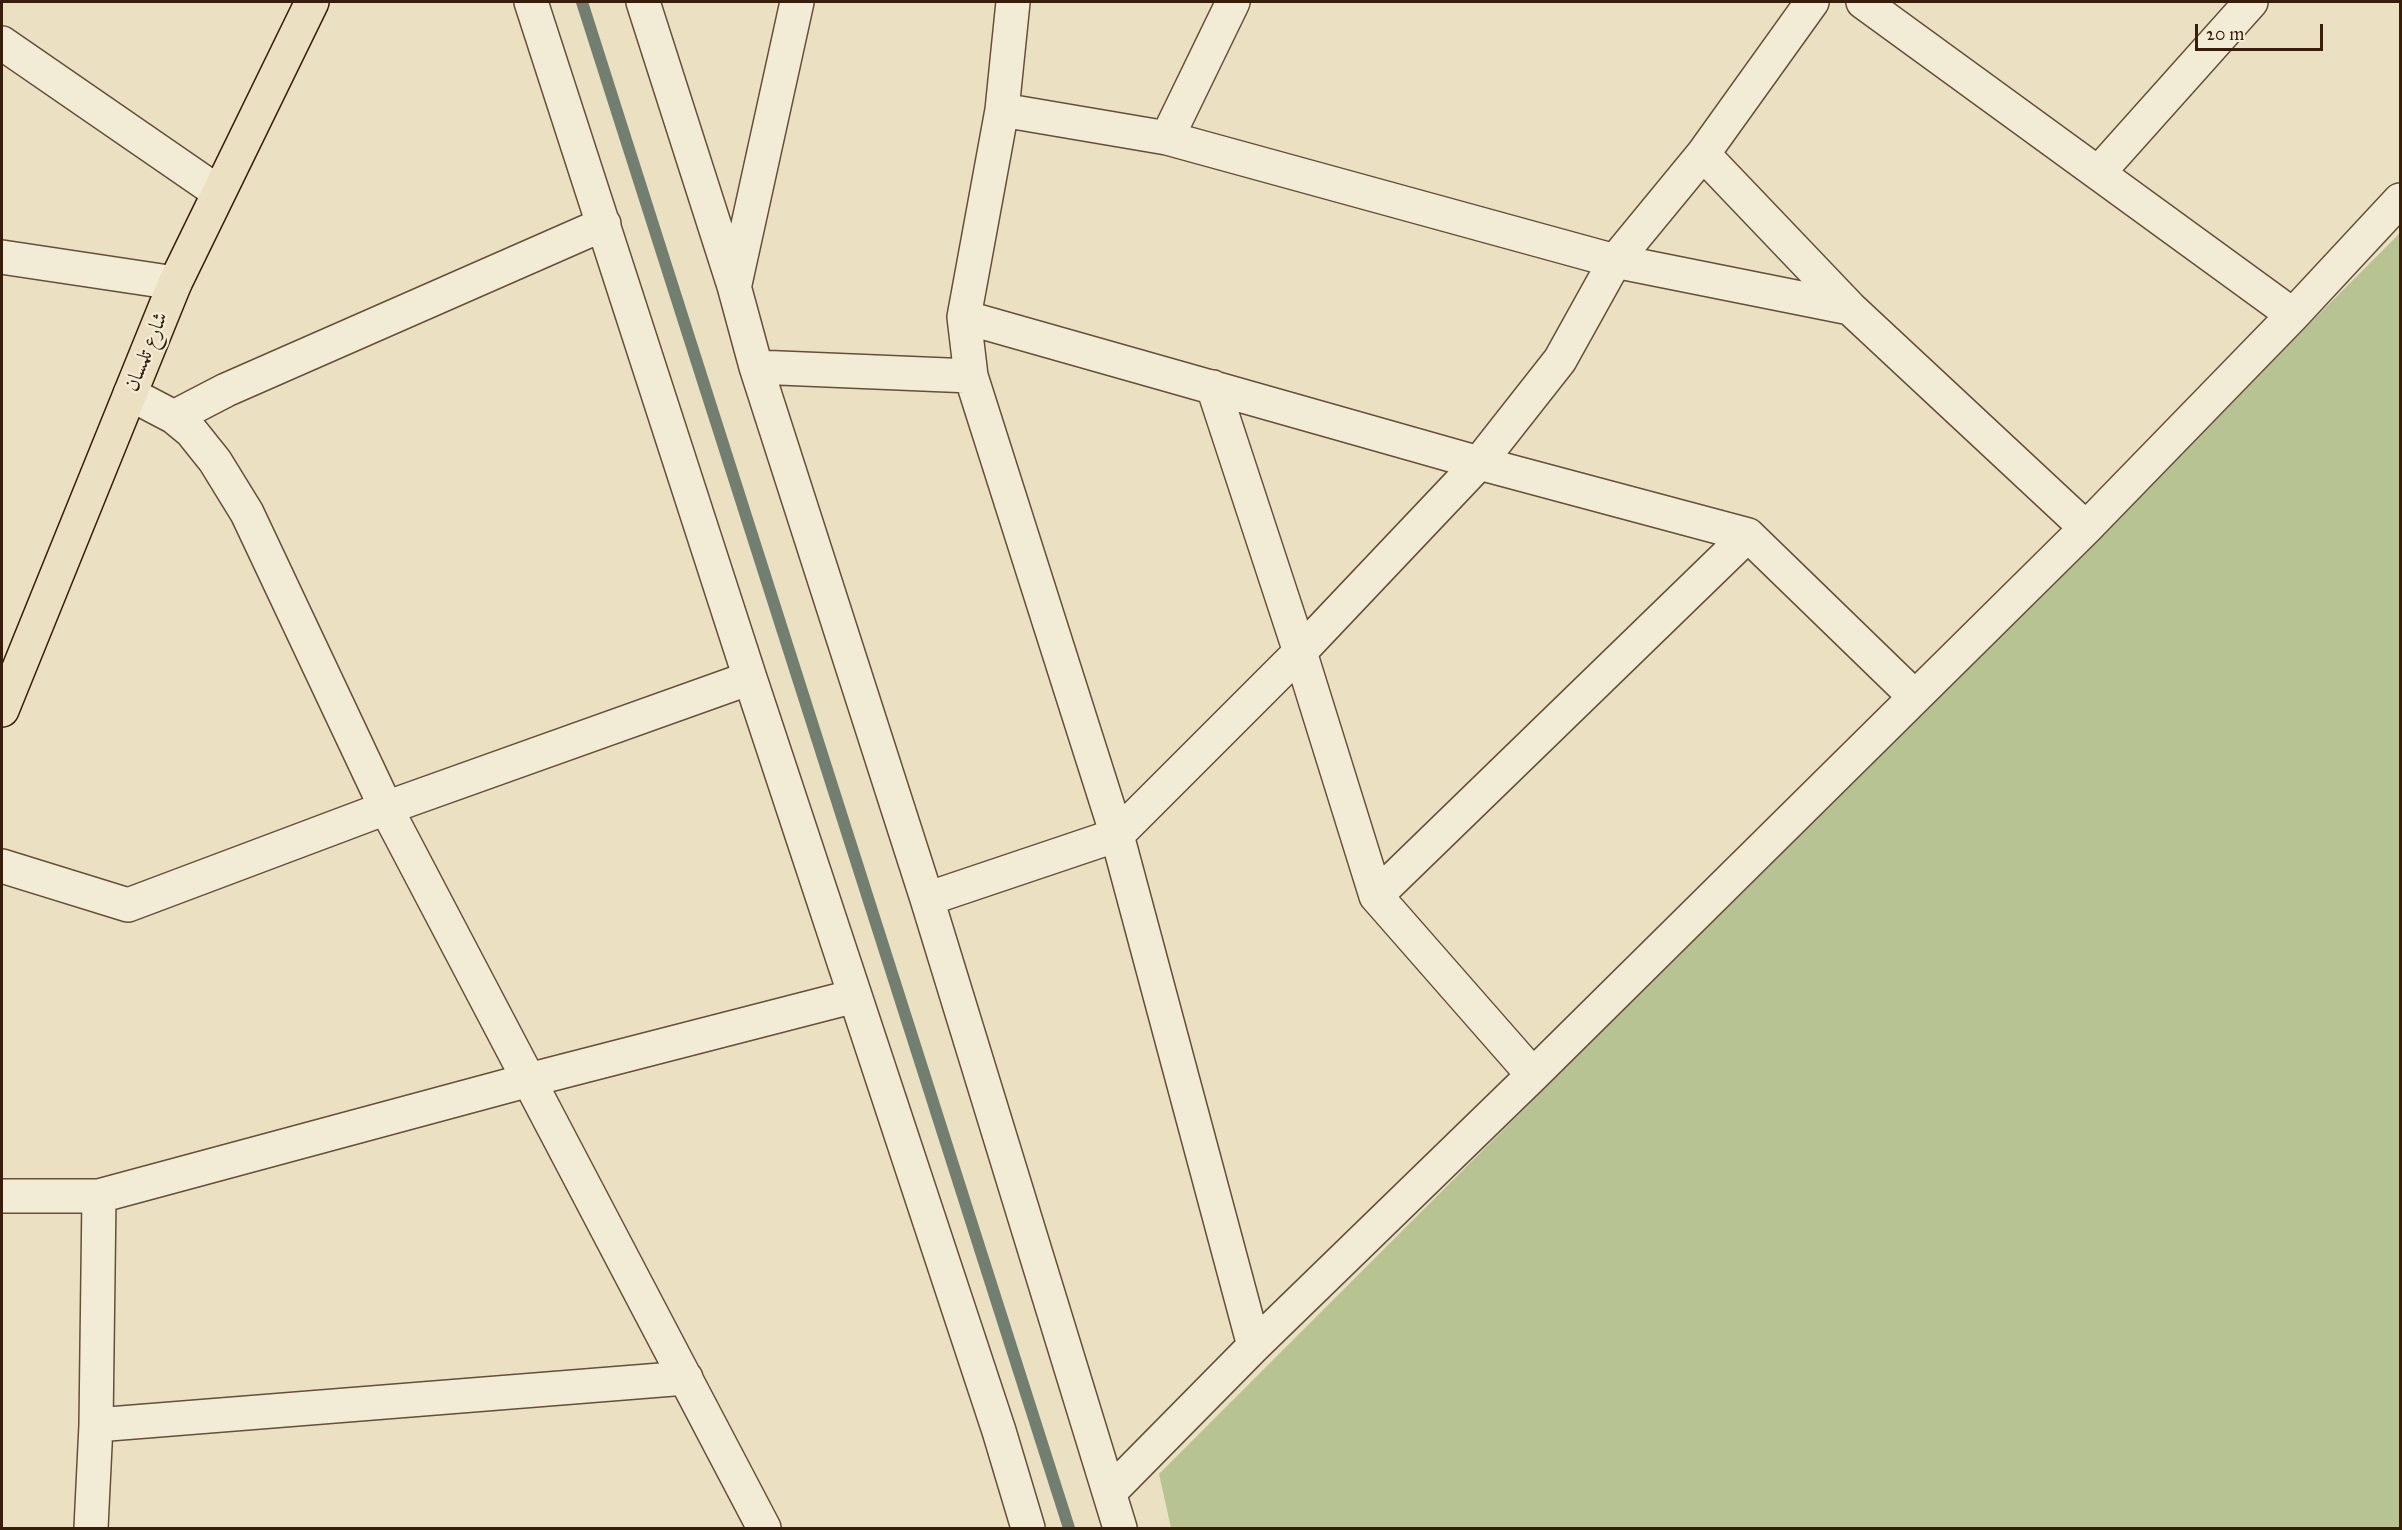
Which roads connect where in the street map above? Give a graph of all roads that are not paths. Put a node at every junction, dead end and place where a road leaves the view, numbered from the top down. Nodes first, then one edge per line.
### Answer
1 (312, 2) edge
2 (531, 2) edge
3 (643, 2) edge
4 (797, 2) edge
5 (1013, 2) edge
6 (1233, 2) edge
7 (1812, 2) edge
8 (1863, 2) edge
9 (2251, 2) edge
10 (2, 43) edge
11 (1002, 110) junction
12 (1167, 138) junction
13 (1703, 154) junction
14 (2098, 172) junction
15 (218, 192) junction
16 (2400, 200) edge
17 (604, 224) junction
18 (2, 257) edge
19 (1615, 261) junction
20 (175, 283) junction
21 (734, 286) junction
22 (1850, 308) junction
23 (2293, 315) junction
24 (964, 317) junction
25 (756, 367) junction
26 (971, 376) junction
27 (1213, 387) junction
28 (130, 394) junction
29 (174, 417) junction
30 (1479, 463) junction
31 (2085, 528) junction
32 (1748, 535) junction
33 (1300, 652) junction
34 (750, 678) junction
35 (1915, 697) junction
36 (2, 710) edge
37 (386, 808) junction
38 (1117, 835) junction
39 (2, 866) edge
40 (1376, 896) junction
41 (927, 899) junction
42 (855, 996) junction
43 (1533, 1075) junction
44 (529, 1080) junction
45 (2, 1196) edge
46 (99, 1196) junction
47 (1254, 1346) junction
48 (686, 1378) junction
49 (96, 1425) junction
50 (1110, 1492) junction
51 (91, 1528) edge
52 (764, 1528) edge
53 (1028, 1528) edge
54 (1120, 1528) edge

1 - 15 main road, شارع تلمسان
2 - 17 street
3 - 21 street
4 - 21 street
5 - 11 street
6 - 12 street
7 - 13 street
8 - 14 street
9 - 14 street
10 - 15 street
11 - 12 street
11 - 24 street
12 - 19 street
13 - 19 street
13 - 22 street
14 - 23 street
15 - 20 main road, شارع تلمسان
16 - 23 street
17 - 29 street
17 - 34 street
18 - 20 street
19 - 22 street
19 - 30 street
20 - 28 main road, شارع تلمسان
21 - 25 street
22 - 31 street
23 - 31 street
24 - 26 street
24 - 27 street
25 - 26 street
25 - 41 street
26 - 38 street
27 - 30 street
27 - 33 street
28 - 29 street
28 - 36 main road, شارع تلمسان
29 - 37 street
30 - 32 street
30 - 33 street
31 - 35 street
32 - 35 street
32 - 40 street
33 - 38 street
33 - 40 street
34 - 37 street
34 - 42 street
35 - 43 street
37 - 39 street
37 - 44 street
38 - 41 street
38 - 47 street
40 - 43 street
41 - 50 street
42 - 44 street
42 - 53 street
43 - 47 street
44 - 46 street
44 - 48 street
45 - 46 street
46 - 49 street
47 - 50 street
48 - 49 street
48 - 52 street
49 - 51 street
50 - 54 street

